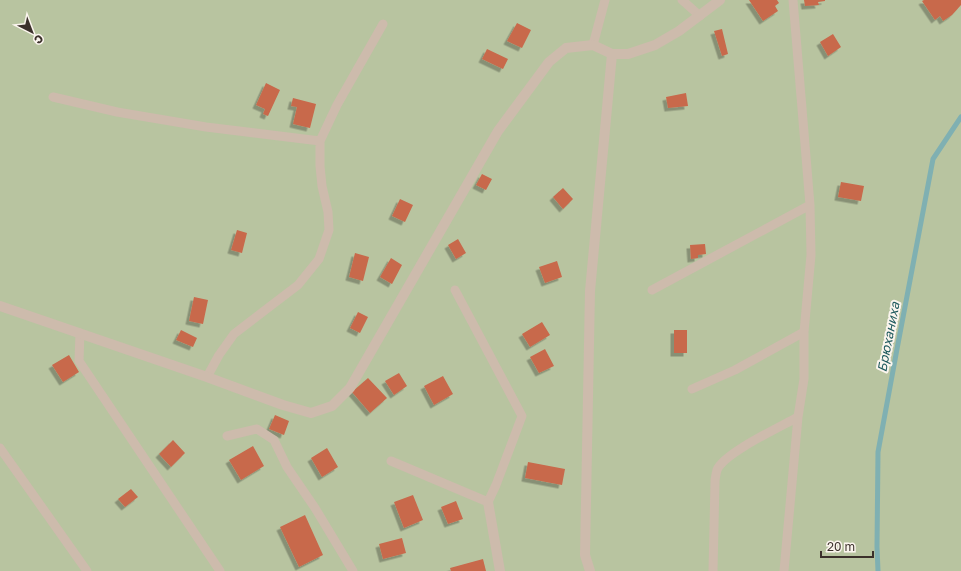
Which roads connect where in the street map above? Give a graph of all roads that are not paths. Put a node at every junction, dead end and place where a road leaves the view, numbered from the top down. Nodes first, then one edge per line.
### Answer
1 (605, 0) edge
2 (682, 0) edge
3 (720, 0) edge
4 (793, 0) edge
5 (700, 16) junction
6 (383, 24) dead end
7 (593, 45) junction
8 (612, 54) junction
9 (53, 97) dead end
10 (320, 141) junction
11 (810, 205) junction
12 (455, 290) dead end
13 (652, 290) dead end
14 (0, 306) edge
15 (804, 332) junction
16 (80, 333) junction
17 (207, 377) junction
18 (692, 389) dead end
19 (798, 417) junction
20 (227, 436) dead end
21 (0, 448) edge
22 (391, 461) dead end
23 (488, 502) junction
24 (87, 571) edge
25 (220, 571) edge
26 (354, 571) edge
27 (500, 571) edge
28 (590, 571) edge
29 (713, 571) edge
30 (784, 571) edge

1 - 7 lane
2 - 5 lane
3 - 5 street
4 - 11 lane
5 - 8 street
6 - 10 lane
7 - 8 street
7 - 17 street
8 - 28 street
9 - 10 lane
10 - 17 lane
11 - 13 lane
11 - 15 lane
12 - 23 lane
14 - 16 street
15 - 18 lane
15 - 19 lane
16 - 17 street
16 - 25 lane
19 - 29 lane
19 - 30 lane
20 - 26 lane
21 - 24 lane
22 - 23 lane
23 - 27 street

